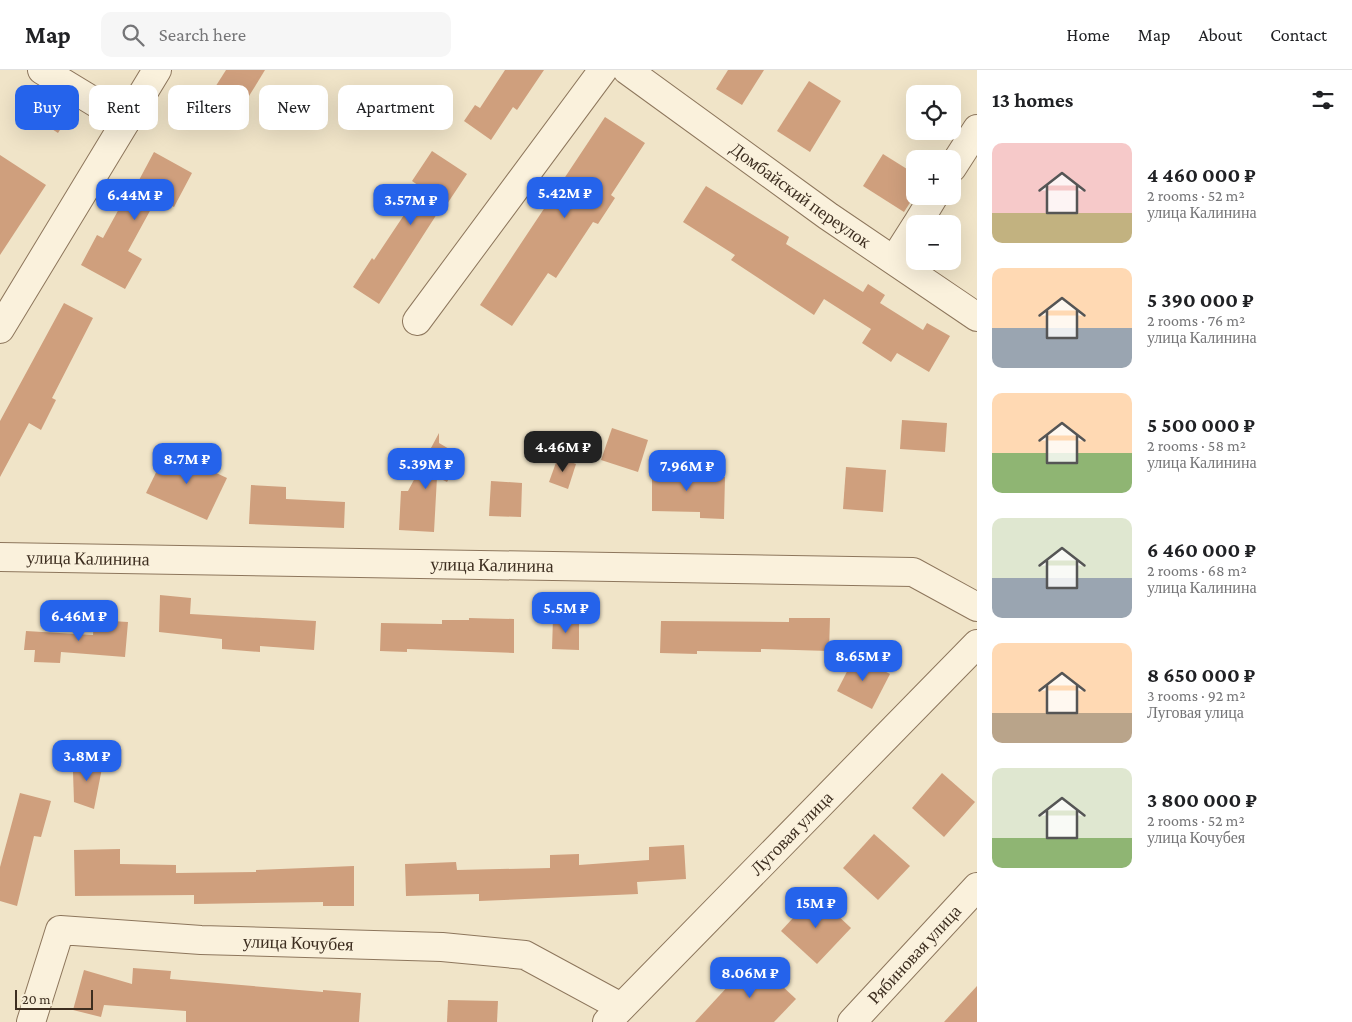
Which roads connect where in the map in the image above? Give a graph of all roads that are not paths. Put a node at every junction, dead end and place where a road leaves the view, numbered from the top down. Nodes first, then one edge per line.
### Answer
1 (42, 70) edge
2 (157, 70) edge
3 (603, 70) edge
4 (627, 70) edge
5 (148, 85) edge
6 (89, 99) edge
7 (977, 129) edge
8 (121, 130) edge
9 (961, 154) edge
10 (906, 241) edge
11 (894, 260) junction
12 (977, 317) edge
13 (417, 321) dead end
14 (0, 329) edge
15 (0, 557) edge
16 (977, 607) edge
17 (977, 644) edge
18 (977, 887) edge
19 (614, 1015) edge
20 (31, 1022) edge
21 (852, 1022) edge

1 - 6 street
2 - 5 street
3 - 13 street
4 - 11 street, Домбайский переулок
7 - 9 street
8 - 14 street
10 - 11 street
11 - 12 street, Домбайский переулок
15 - 16 street, улица Калинина
17 - 19 street, Луговая улица
18 - 21 street, Рябиновая улица
19 - 20 street, улица Кочубея

